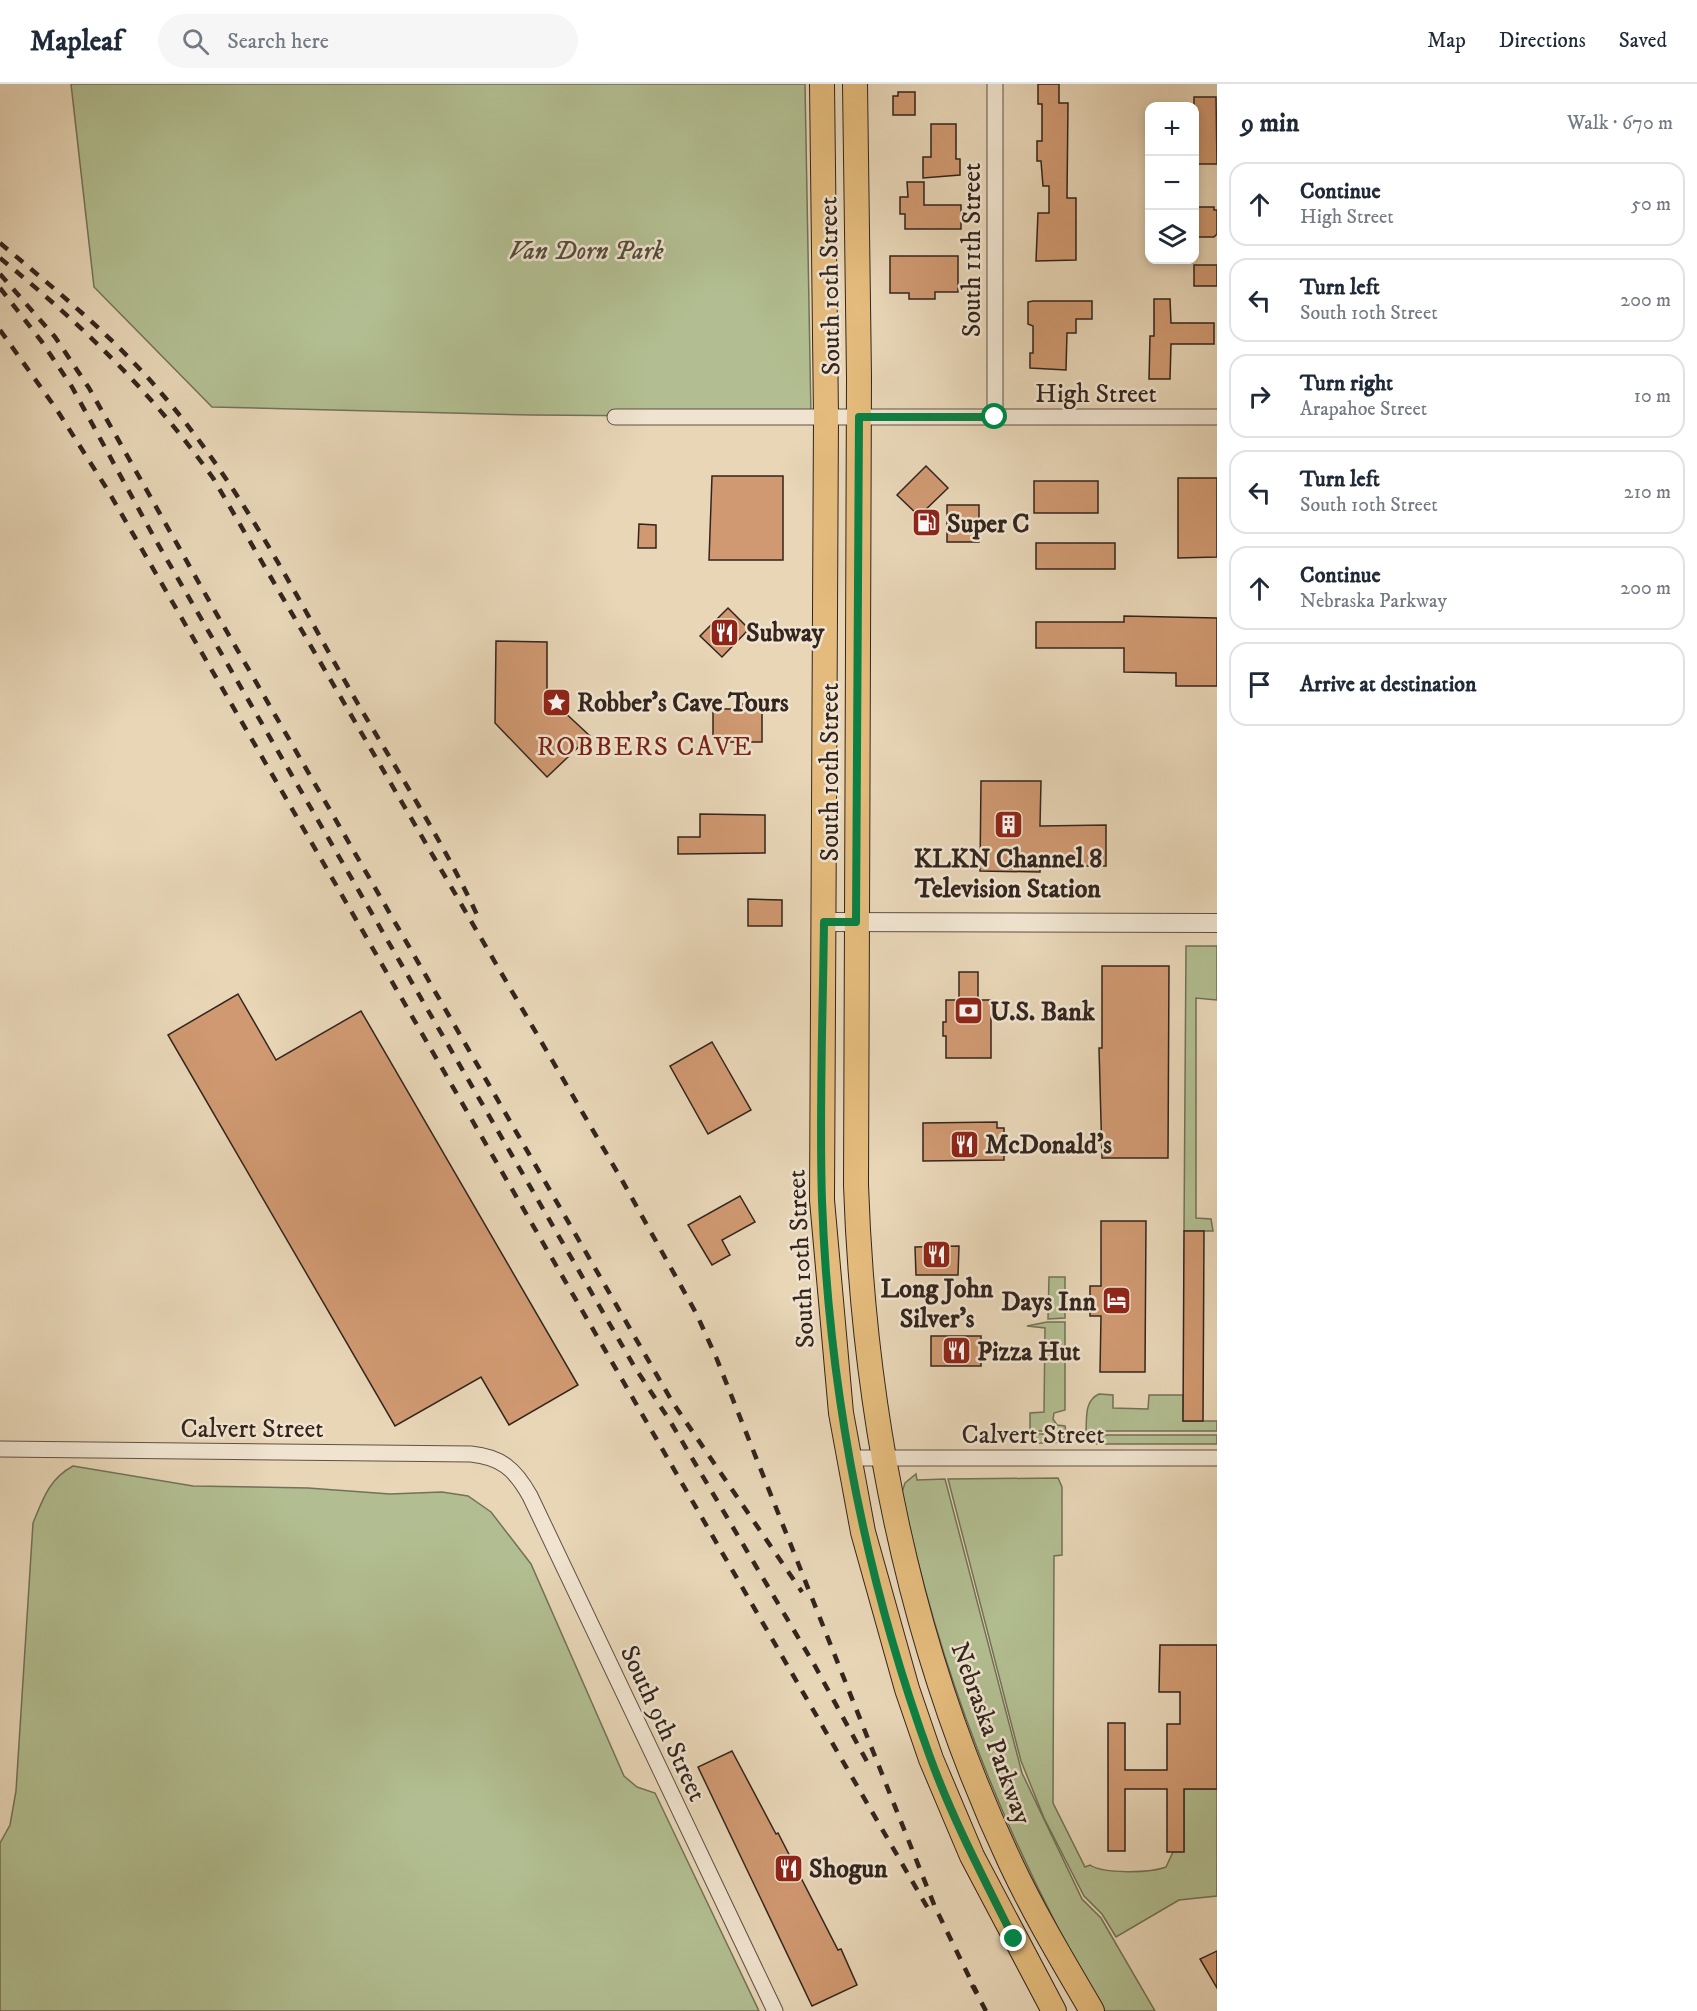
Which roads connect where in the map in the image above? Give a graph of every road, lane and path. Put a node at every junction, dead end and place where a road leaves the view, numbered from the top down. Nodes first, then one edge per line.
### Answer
1 (822, 84) edge
2 (855, 84) edge
3 (995, 84) edge
4 (615, 417) dead end
5 (826, 417) junction
6 (859, 417) junction
7 (995, 417) junction
8 (1217, 417) edge
9 (824, 922) junction
10 (856, 922) junction
11 (1217, 923) edge
12 (0, 1449) edge
13 (848, 1458) junction
14 (882, 1458) junction
15 (1217, 1458) edge
16 (502, 1461) joint
17 (775, 2011) edge
18 (1054, 2011) edge
19 (1092, 2011) edge

1 - 5 main road, South 10th Street
2 - 6 main road, South 10th Street
3 - 7 street, South 11th Street
4 - 5 street, High Street
5 - 6 street, High Street
5 - 9 main road, South 10th Street
6 - 7 street, High Street
6 - 10 main road, South 10th Street
7 - 8 street, High Street
9 - 10 street
9 - 13 main road, South 10th Street
10 - 11 street
10 - 14 main road, South 10th Street
12 - 16 street, Calvert Street
13 - 14 street, Calvert Street
13 - 18 main road
14 - 15 street, Calvert Street
14 - 19 main road, Nebraska Parkway
16 - 17 street, South 9th Street

